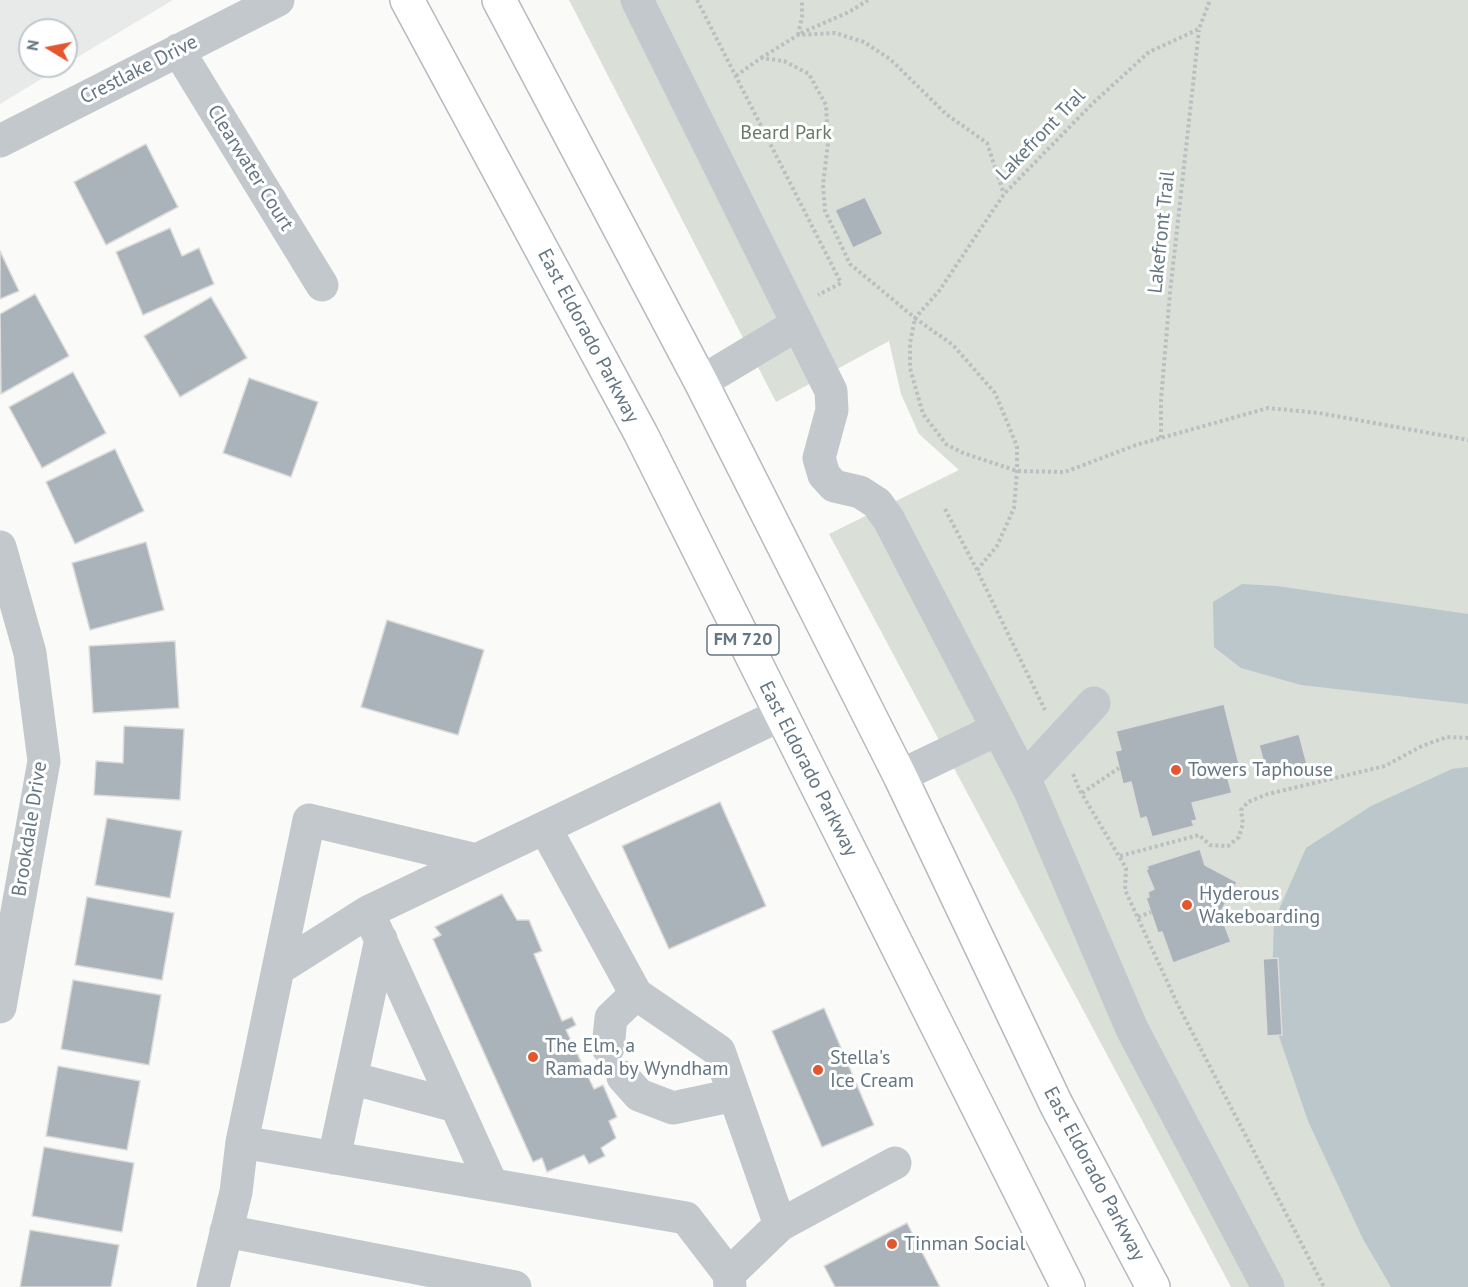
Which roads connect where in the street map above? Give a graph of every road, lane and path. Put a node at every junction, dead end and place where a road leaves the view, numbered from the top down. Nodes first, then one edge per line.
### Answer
1 (278, 0) edge
2 (407, 0) edge
3 (499, 0) edge
4 (637, 0) edge
5 (697, 0) edge
6 (802, 0) edge
7 (868, 0) edge
8 (1210, 0) edge
9 (1199, 29) junction
10 (798, 35) junction
11 (178, 50) junction
12 (761, 58) junction
13 (736, 76) junction
14 (0, 141) edge
15 (1004, 194) junction
16 (321, 285) dead end
17 (794, 317) junction
18 (915, 318) junction
19 (701, 381) junction
20 (1161, 438) junction
21 (1468, 440) edge
22 (1017, 471) junction
23 (945, 509) dead end
24 (0, 547) edge
25 (977, 570) junction
26 (1094, 703) dead end
27 (780, 715) junction
28 (998, 729) junction
29 (1468, 738) edge
30 (1059, 741) junction
31 (1119, 768) dead end
32 (900, 776) junction
33 (1023, 778) junction
34 (1082, 793) junction
35 (545, 828) junction
36 (1120, 856) junction
37 (477, 860) junction
38 (1151, 912) dead end
39 (1138, 917) junction
40 (374, 926) junction
41 (278, 969) junction
42 (636, 994) junction
43 (0, 1007) edge
44 (608, 1048) dead end
45 (623, 1077) dead end
46 (351, 1078) junction
47 (735, 1095) junction
48 (456, 1106) junction
49 (242, 1142) junction
50 (334, 1158) junction
51 (895, 1163) dead end
52 (492, 1185) junction
53 (780, 1225) junction
54 (226, 1231) junction
55 (729, 1281) edge
56 (213, 1287) edge
57 (515, 1287) edge
58 (1068, 1287) edge
59 (1153, 1287) edge
60 (1268, 1287) edge
61 (1324, 1287) edge

1 - 11 street, Crestlake Drive
2 - 27 main road, East Eldorado Parkway / FM 720
3 - 19 main road, East Eldorado Parkway
4 - 17 street
5 - 13 path
6 - 10 path
7 - 10 path
8 - 9 path
9 - 15 path, Lakefront Tral
9 - 20 path, Lakefront Trail
10 - 12 path
10 - 15 path
11 - 14 street, Crestlake Drive
11 - 16 street, Clearwater Court
12 - 13 path
12 - 18 path
13 - 17 path
15 - 18 path, Lakefront Tral
17 - 19 street
17 - 28 street
18 - 22 path
18 - 22 path
19 - 32 main road, East Eldorado Parkway
20 - 21 path
20 - 22 path
22 - 25 path
23 - 25 path
24 - 43 street, Brookdale Drive
25 - 30 path
26 - 30 street
27 - 35 street
27 - 58 main road, East Eldorado Parkway / FM 720
28 - 32 street
28 - 33 street
29 - 36 path
30 - 33 street
30 - 34 path
31 - 34 path
32 - 59 main road, East Eldorado Parkway
33 - 60 street
34 - 36 path
35 - 37 street
35 - 42 street
36 - 39 path
37 - 40 street
37 - 41 street
38 - 39 path
39 - 61 path
40 - 41 street
40 - 46 street
40 - 48 street
41 - 49 street
42 - 44 street
42 - 47 street
45 - 47 street
46 - 48 street
46 - 50 street
47 - 53 street
48 - 52 street
49 - 50 street
49 - 54 street
50 - 52 street
51 - 53 street
52 - 55 street
53 - 55 street
54 - 56 street
54 - 57 street

